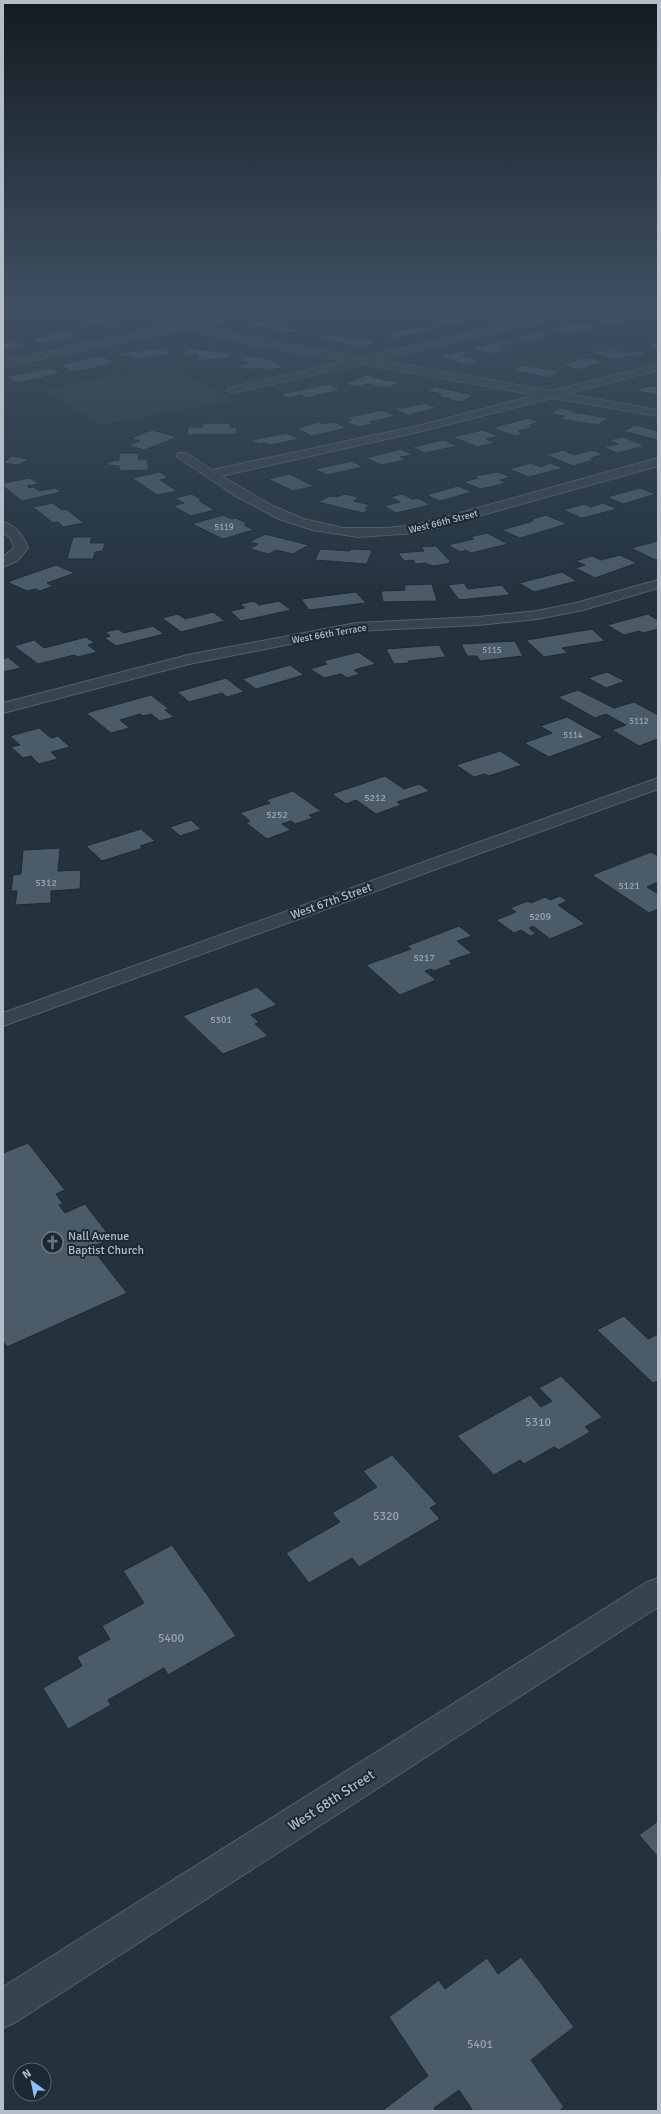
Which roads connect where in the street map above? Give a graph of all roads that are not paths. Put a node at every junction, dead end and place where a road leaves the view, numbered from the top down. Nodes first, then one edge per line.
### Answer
1 (525, 401) edge
2 (594, 401) edge
3 (658, 413) edge
4 (182, 456) dead end
5 (658, 462) edge
6 (211, 474) junction
7 (3, 526) edge
8 (3, 563) edge
9 (658, 584) edge
10 (3, 708) edge
11 (658, 782) edge
12 (3, 1020) edge
13 (658, 1591) edge
14 (3, 2009) edge

1 - 6 street
2 - 3 street
4 - 6 street, West 66th Street
5 - 6 street, West 66th Street
7 - 8 street
9 - 10 street, West 66th Terrace
11 - 12 street, West 67th Street
13 - 14 street, West 68th Street

